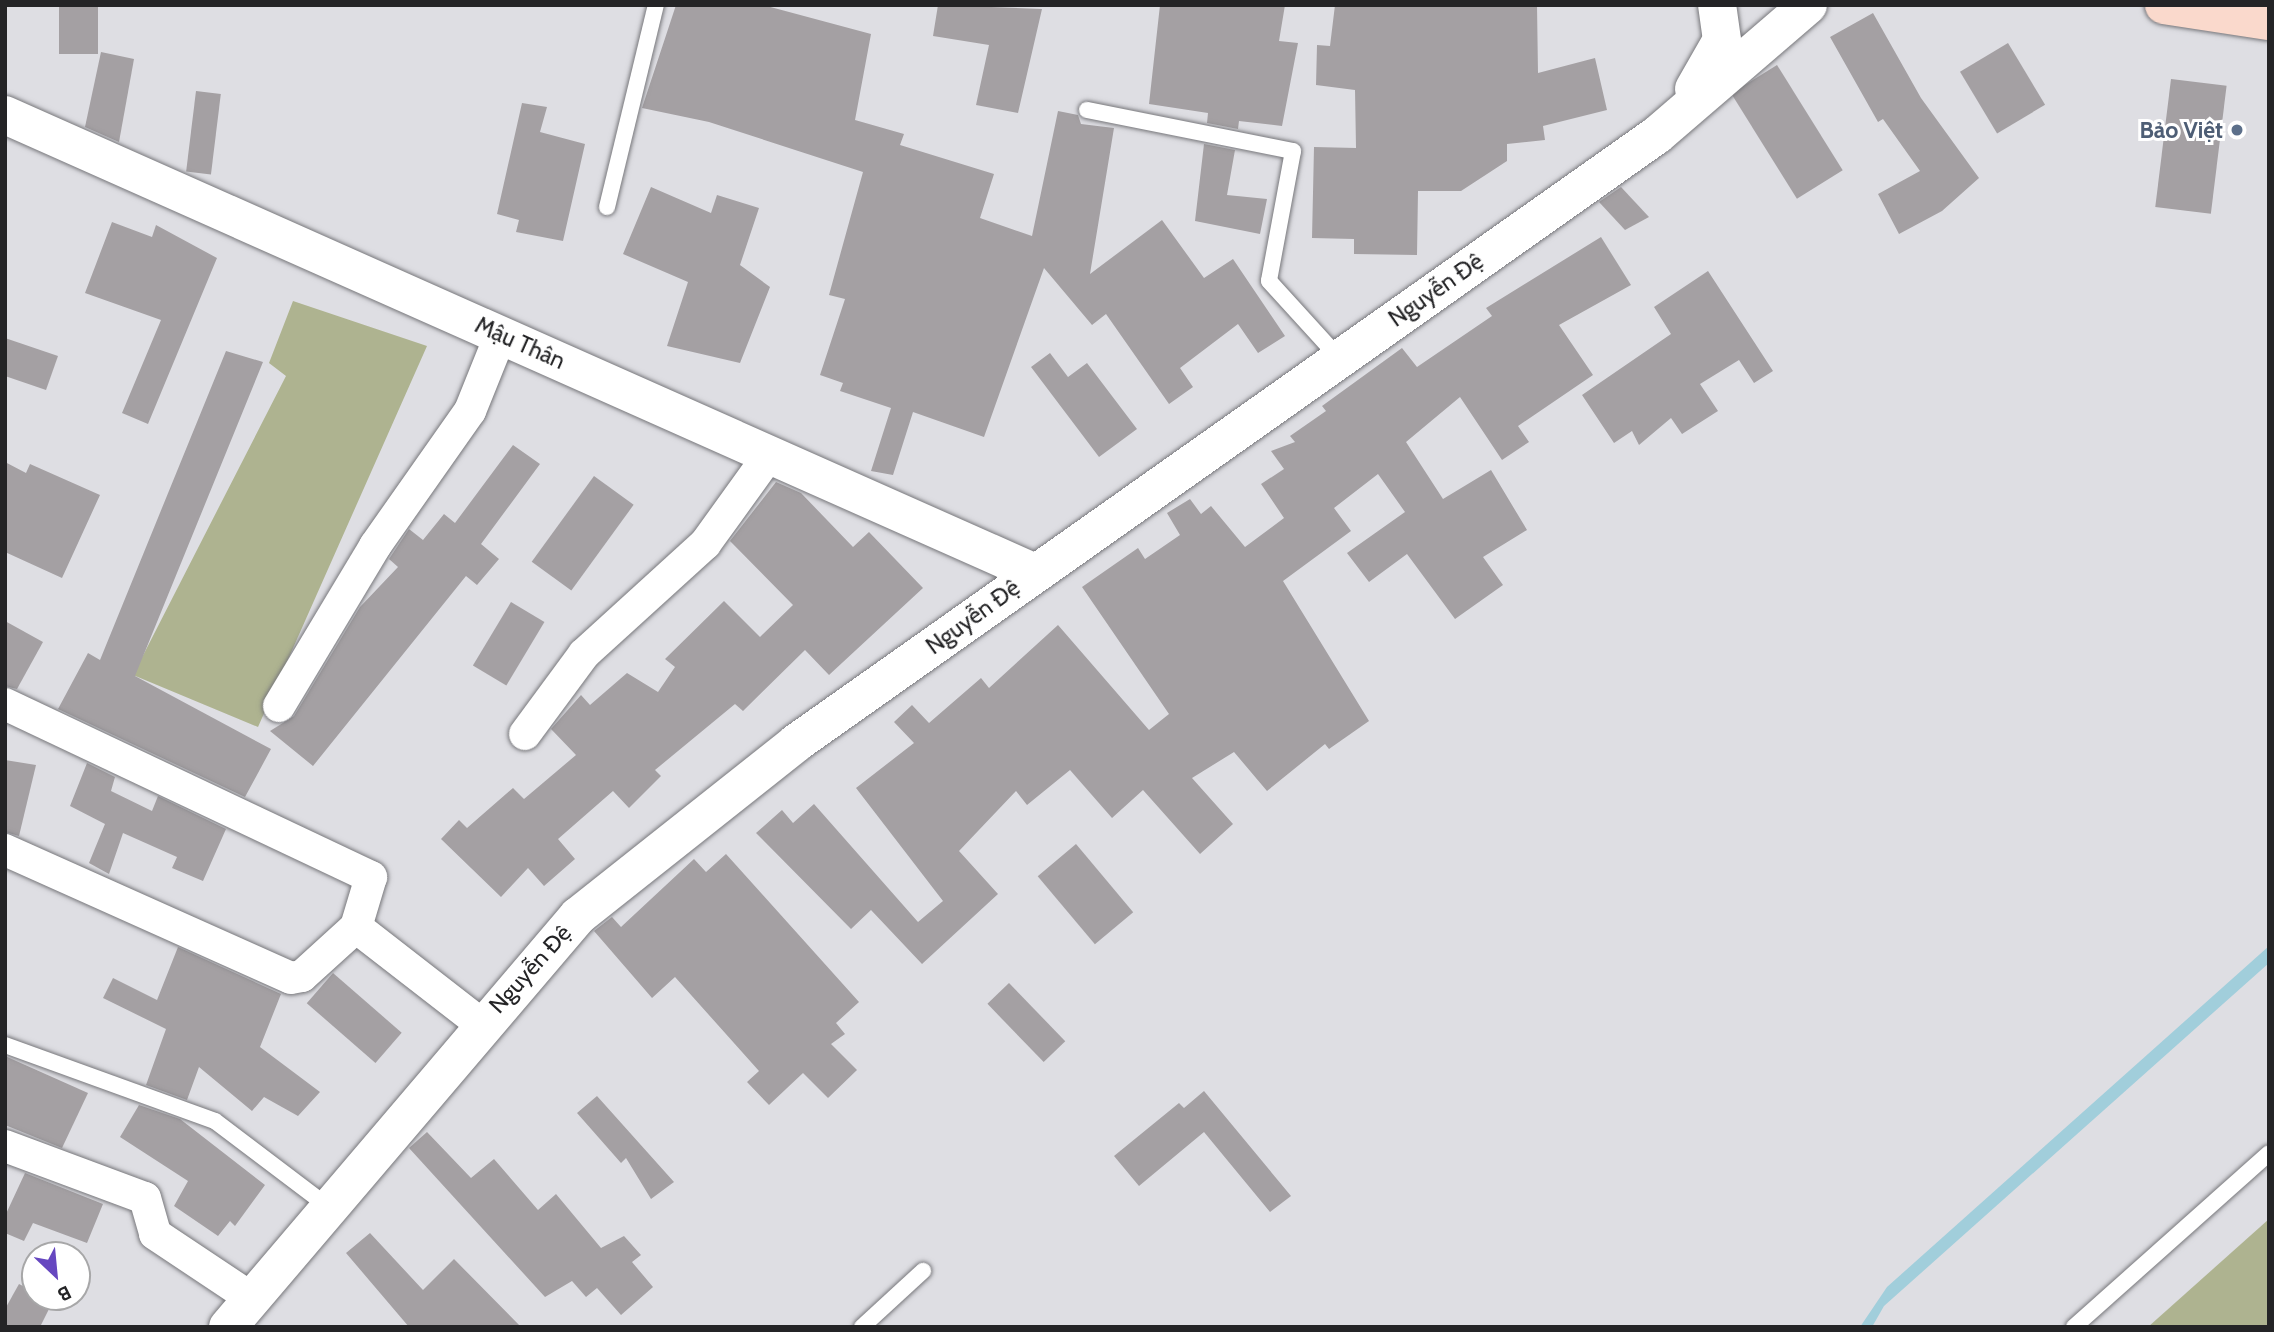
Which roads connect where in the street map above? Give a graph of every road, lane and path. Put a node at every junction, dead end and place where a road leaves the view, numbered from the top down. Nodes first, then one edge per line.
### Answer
1 (656, 5) edge
2 (1717, 5) edge
3 (1808, 5) edge
4 (2164, 5) edge
5 (2269, 21) edge
6 (1087, 110) dead end
7 (5, 115) edge
8 (1657, 135) junction
9 (607, 207) dead end
10 (501, 334) junction
11 (1339, 358) junction
12 (770, 454) junction
13 (1035, 573) junction
14 (5, 704) edge
15 (279, 706) dead end
16 (525, 734) dead end
17 (5, 850) edge
18 (356, 927) junction
19 (481, 1024) junction
20 (5, 1045) edge
21 (5, 1146) edge
22 (2269, 1153) edge
23 (326, 1205) junction
24 (923, 1271) dead end
25 (251, 1298) junction
26 (228, 1327) edge
27 (862, 1327) edge
28 (2074, 1327) edge

1 - 9 lane
2 - 8 street
3 - 8 street, Nguyễn Đệ
4 - 5 main road
6 - 11 lane
7 - 10 street, Mậu Thân
8 - 11 street, Nguyễn Đệ
10 - 12 street, Mậu Thân
10 - 15 street
11 - 13 street, Nguyễn Đệ
12 - 13 street, Mậu Thân
12 - 16 street
13 - 19 street, Nguyễn Đệ
14 - 18 street
17 - 18 street
18 - 19 street
19 - 23 street, Nguyễn Đệ
20 - 23 lane
21 - 25 street
22 - 28 lane
23 - 25 street, Nguyễn Đệ
24 - 27 lane
25 - 26 street, Nguyễn Đệ

